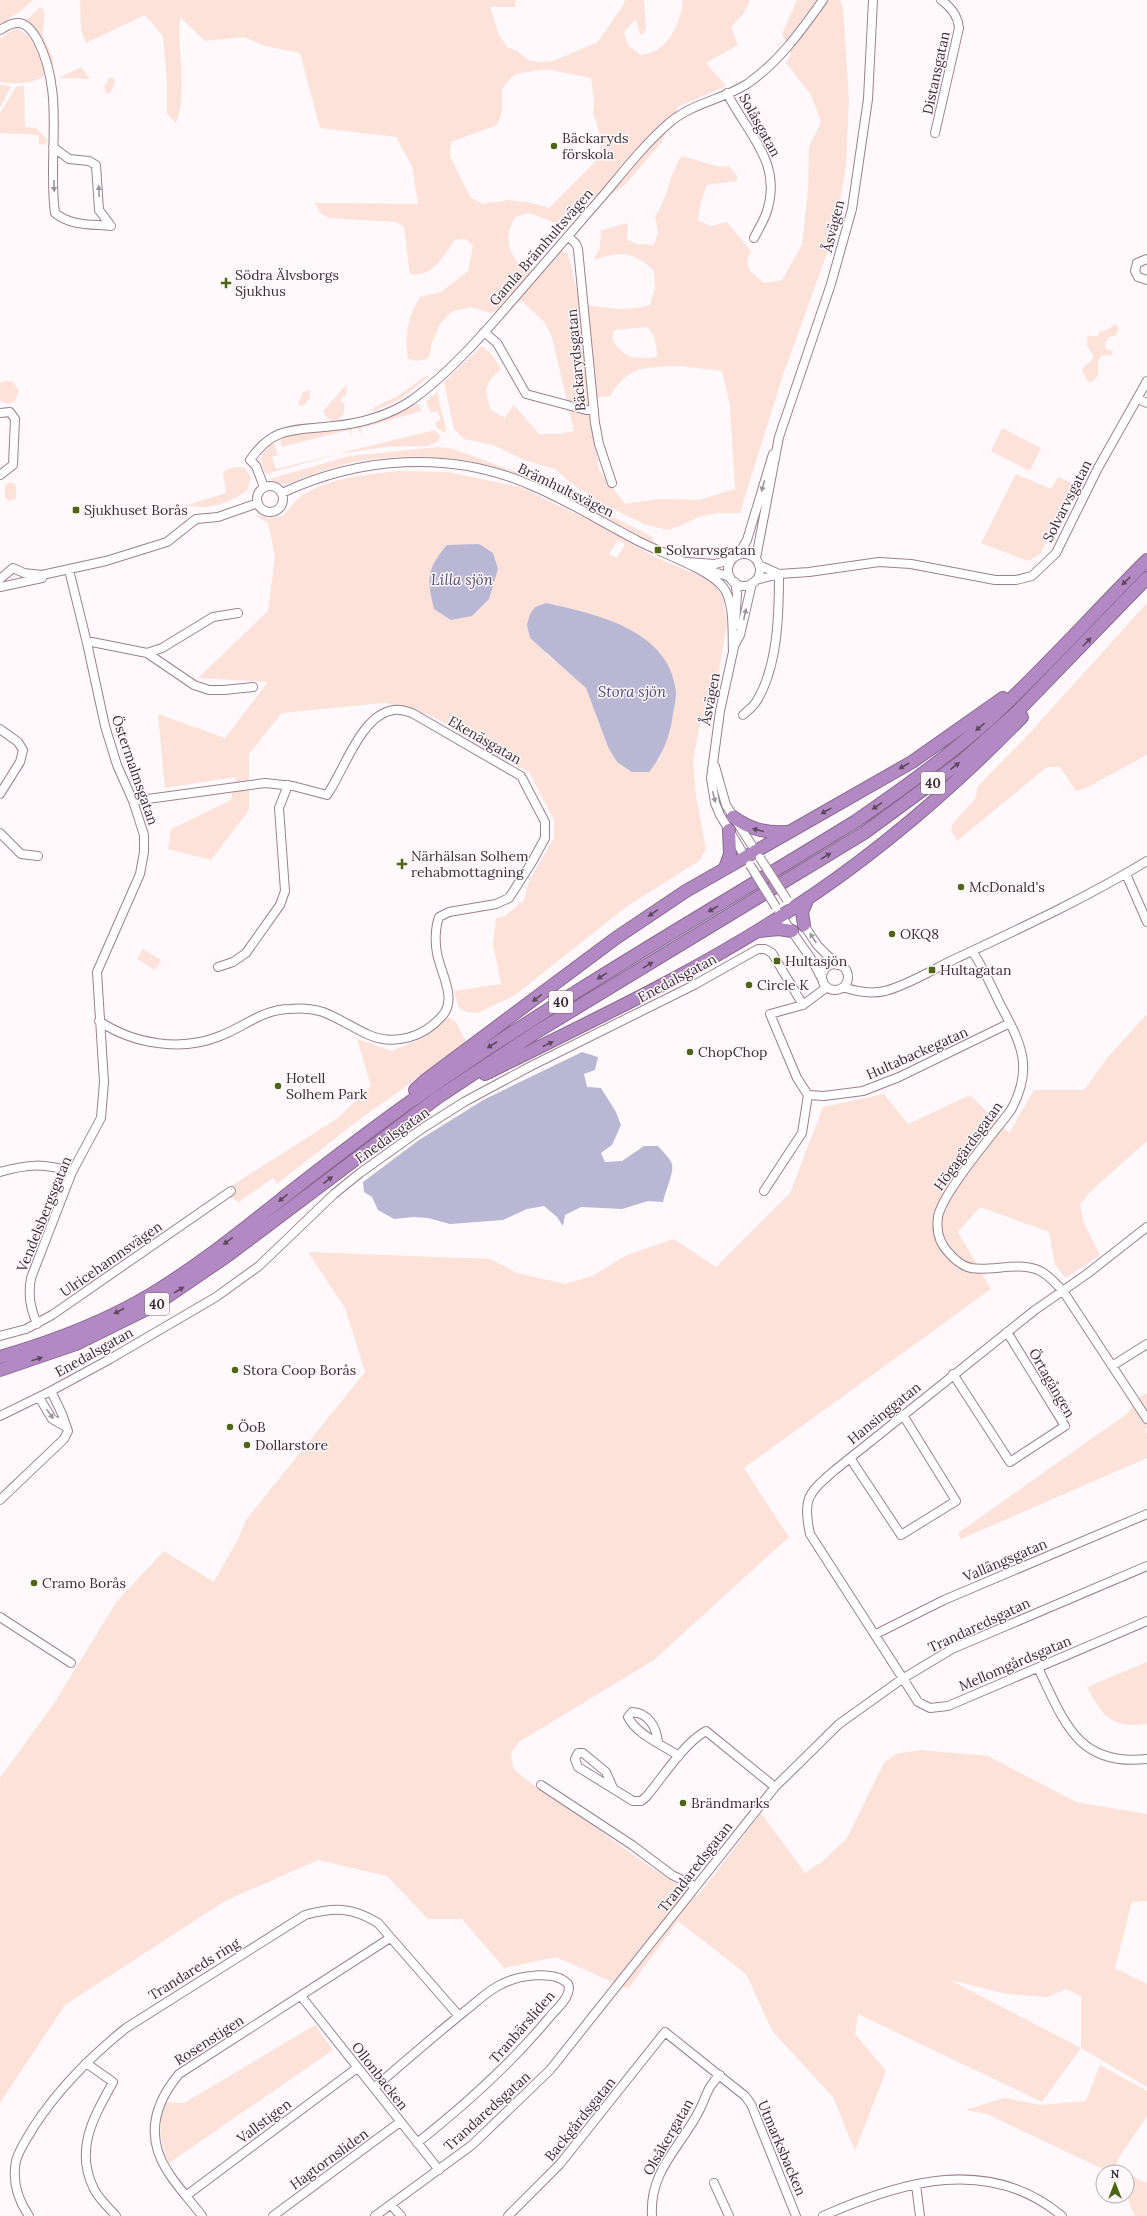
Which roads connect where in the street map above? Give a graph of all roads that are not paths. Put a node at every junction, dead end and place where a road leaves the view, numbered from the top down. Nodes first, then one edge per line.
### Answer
1 (823, 0) edge
2 (873, 0) edge
3 (941, 0) edge
4 (0, 30) edge
5 (727, 93) junction
6 (935, 133) dead end
7 (53, 147) junction
8 (69, 159) junction
9 (53, 170) junction
10 (99, 210) junction
11 (85, 224) junction
12 (568, 236) junction
13 (754, 238) dead end
14 (1147, 259) edge
15 (1147, 280) edge
16 (484, 332) junction
17 (1147, 381) edge
18 (1138, 399) junction
19 (1147, 403) edge
20 (594, 410) junction
21 (0, 413) edge
22 (776, 450) junction
23 (0, 466) edge
24 (9, 469) junction
25 (0, 475) edge
26 (612, 483) dead end
27 (264, 487) junction
28 (282, 493) junction
29 (258, 503) junction
30 (739, 554) junction
31 (670, 556) junction
32 (731, 560) junction
33 (1147, 560) edge
34 (687, 562) junction
35 (758, 562) junction
36 (69, 570) junction
37 (56, 573) junction
38 (779, 574) junction
39 (1147, 578) edge
40 (0, 579) edge
41 (732, 580) junction
42 (754, 582) junction
43 (0, 586) edge
44 (238, 613) dead end
45 (87, 643) junction
46 (734, 648) junction
47 (147, 653) junction
48 (1060, 670) junction
49 (1029, 681) junction
50 (252, 686) dead end
51 (743, 715) dead end
52 (0, 729) edge
53 (713, 760) junction
54 (288, 785) junction
55 (0, 794) edge
56 (132, 801) junction
57 (733, 817) junction
58 (728, 830) junction
59 (787, 832) junction
60 (0, 833) edge
61 (38, 856) dead end
62 (752, 858) junction
63 (1147, 861) edge
64 (724, 868) junction
65 (1126, 874) junction
66 (808, 898) junction
67 (790, 905) junction
68 (779, 911) junction
69 (1147, 922) edge
70 (804, 925) junction
71 (792, 931) junction
72 (755, 932) junction
73 (972, 951) junction
74 (837, 965) junction
75 (218, 967) dead end
76 (825, 984) junction
77 (843, 987) junction
78 (803, 1005) junction
79 (99, 1021) junction
80 (1010, 1023) junction
81 (808, 1095) junction
82 (437, 1098) junction
83 (380, 1123) junction
84 (0, 1172) edge
85 (72, 1172) junction
86 (231, 1191) dead end
87 (764, 1191) dead end
88 (1147, 1227) edge
89 (1063, 1291) junction
90 (37, 1324) junction
91 (1006, 1332) junction
92 (0, 1336) edge
93 (1147, 1344) edge
94 (0, 1358) edge
95 (1112, 1366) junction
96 (0, 1370) edge
97 (953, 1374) junction
98 (51, 1391) junction
99 (39, 1397) junction
100 (903, 1415) junction
101 (0, 1416) edge
102 (1147, 1419) edge
103 (66, 1427) junction
104 (850, 1458) junction
105 (0, 1500) edge
106 (1147, 1514) edge
107 (1147, 1566) edge
108 (0, 1617) edge
109 (1147, 1621) edge
110 (876, 1634) junction
111 (71, 1662) dead end
112 (1038, 1668) junction
113 (902, 1679) junction
114 (658, 1742) dead end
115 (679, 1756) junction
116 (1147, 1759) edge
117 (541, 1785) dead end
118 (775, 1787) junction
119 (613, 1788) junction
120 (695, 1886) junction
121 (390, 1938) junction
122 (301, 1996) junction
123 (458, 2016) junction
124 (665, 2032) joint
125 (86, 2063) junction
126 (357, 2068) junction
127 (720, 2075) junction
128 (374, 2088) junction
129 (400, 2122) junction
130 (418, 2143) junction
131 (439, 2170) junction
132 (714, 2183) dead end
133 (916, 2185) junction
134 (187, 2195) junction
135 (391, 2205) junction
136 (511, 2215) edge
137 (29, 2216) edge
138 (116, 2216) edge
139 (202, 2216) edge
140 (273, 2216) edge
141 (375, 2216) edge
142 (401, 2216) edge
143 (652, 2216) edge
144 (729, 2216) edge
145 (796, 2216) edge
146 (823, 2216) edge
147 (920, 2216) edge
148 (1062, 2216) edge

1 - 5 street, Gamla Brämhultsvägen
2 - 22 street, Åsvägen
3 - 6 street, Distansgatan
4 - 7 street
5 - 12 street, Gamla Brämhultsvägen
5 - 13 street, Solåsgatan
7 - 8 street
7 - 9 street
8 - 9 street
10 -> 8 street
9 -> 11 street
10 - 11 street
10 - 11 street
12 - 16 street, Gamla Brämhultsvägen
12 - 20 street, Bäckarydsgatan
14 - 15 street
16 - 20 street
16 - 27 street, Gamla Brämhultsvägen
17 - 18 street, Solvarvsgatan
18 - 19 street
18 - 38 street, Solvarvsgatan
20 - 26 street, Bäckarydsgatan
21 - 24 street
22 -> 30 street, Åsvägen
22 - 35 street, Åsvägen
23 - 24 street
24 - 25 street
27 - 28 street
27 - 29 street
28 - 29 street
28 - 31 street, Brämhultsvägen
29 - 36 street
30 - 32 street
30 - 35 street
31 - 34 street, Brämhultsvägen
31 - 46 street, Brämhultsvägen
32 - 34 street, Brämhultsvägen
32 - 41 street
33 -> 49 highway, 40
34 - 41 street, Brämhultsvägen
35 - 38 street
35 - 42 street
36 - 37 street
36 - 45 street, Östermalmsgatan
37 - 40 street
37 - 43 street
38 - 42 street, Solvarvsgatan
38 - 51 street
48 -> 39 highway, 40
41 - 42 street
41 - 46 street, Åsvägen
46 -> 42 street, Åsvägen
44 - 47 street
45 - 47 street
45 - 56 street, Östermalmsgatan
46 - 53 street, Åsvägen
47 - 50 street
48 - 66 highway
82 -> 48 highway, 40
49 -> 59 highway
49 -> 83 highway, 40
52 - 55 street
53 - 57 street, Åsvägen
53 -> 58 street, Åsvägen
54 - 56 street, Ekenäsgatan
54 - 75 street
54 - 79 street, Ekenäsgatan
56 - 79 street, Östermalmsgatan
59 -> 57 highway
57 - 62 street, Åsvägen
58 - 62 street, Åsvägen
58 - 64 highway
59 - 62 highway
60 - 61 street
62 - 64 highway
62 - 67 street, bridge
62 - 68 street, bridge
63 - 65 street
64 -> 83 highway
65 - 69 street
65 - 73 street
66 - 67 highway
66 - 70 highway
67 - 68 highway
67 - 70 street
68 - 71 street
68 - 72 highway
74 -> 70 street
71 - 72 highway
71 - 76 street
82 -> 72 highway
73 - 77 street
73 - 80 street, Högagärdsgatan
74 - 76 street
74 - 77 street
76 - 77 street
76 - 78 street
78 - 81 street
78 - 98 street, Enedalsgatan
79 - 85 street, Vendelsbergsgatan
80 - 81 street, Hultabackegatan
80 - 89 street, Högagärdsgatan
81 - 87 street
96 -> 82 highway, 40
83 -> 94 highway, 40
84 - 85 street
85 - 90 street, Vendelsbergsgatan
86 - 90 street, Ulricehamnsvägen
88 - 89 street, Hansinggatan
89 - 91 street, Hansinggatan
89 - 95 street, Högagärdsgatan
90 - 92 street, Ulricehamnsvägen
91 - 97 street, Hansinggatan
91 - 97 street, Örtagången
93 - 95 street
95 - 102 street, Högagärdsgatan
97 - 100 street, Hansinggatan
98 - 99 street, Enedalsgatan
98 - 103 street
99 - 101 street, Enedalsgatan
99 -> 103 street
100 - 104 street, Hansinggatan
100 - 104 street
103 - 105 street
104 - 110 street, Hansinggatan
106 - 110 street, Vallängsgatan
107 - 113 street, Trandaredsgatan
108 - 111 street
109 - 112 street, Mellomgårdsgatan
110 - 113 street, Hansinggatan
112 - 113 street, Mellomgårdsgatan
112 - 116 street
113 - 118 street, Trandaredsgatan
114 - 115 street
115 - 118 street
115 - 119 street
117 - 120 street
118 - 120 street, Trandaredsgatan
119 - 119 street
120 - 131 street, Trandaredsgatan
121 - 122 street, Rosenstigen
121 - 123 street, Trandareds ring
121 - 125 street, Trandareds ring
122 - 126 street, Ollonbacken
122 - 134 street, Rosenstigen
123 - 128 street, Tranbärsliden
123 - 130 street, Tranbärsliden
124 - 127 street, Utmarksbacken
124 - 136 street, Backgårdsgatan
125 - 137 street, Trandareds ring
125 - 138 street
126 - 128 street, Ollonbacken
126 - 134 street, Vallstigen
127 - 143 street, Olsåkergatan
127 - 145 street, Utmarksbacken
128 - 129 street, Ollonbacken
129 - 130 street, Ollonbacken
129 - 140 street, Hagtornsliden
130 - 131 street, Ollonbacken
131 - 135 street, Trandaredsgatan
132 - 144 street
133 - 146 street
133 - 147 street
133 - 148 street
134 - 139 street, Rosenstigen
135 - 141 street, Trandaredsgatan
135 - 142 street

